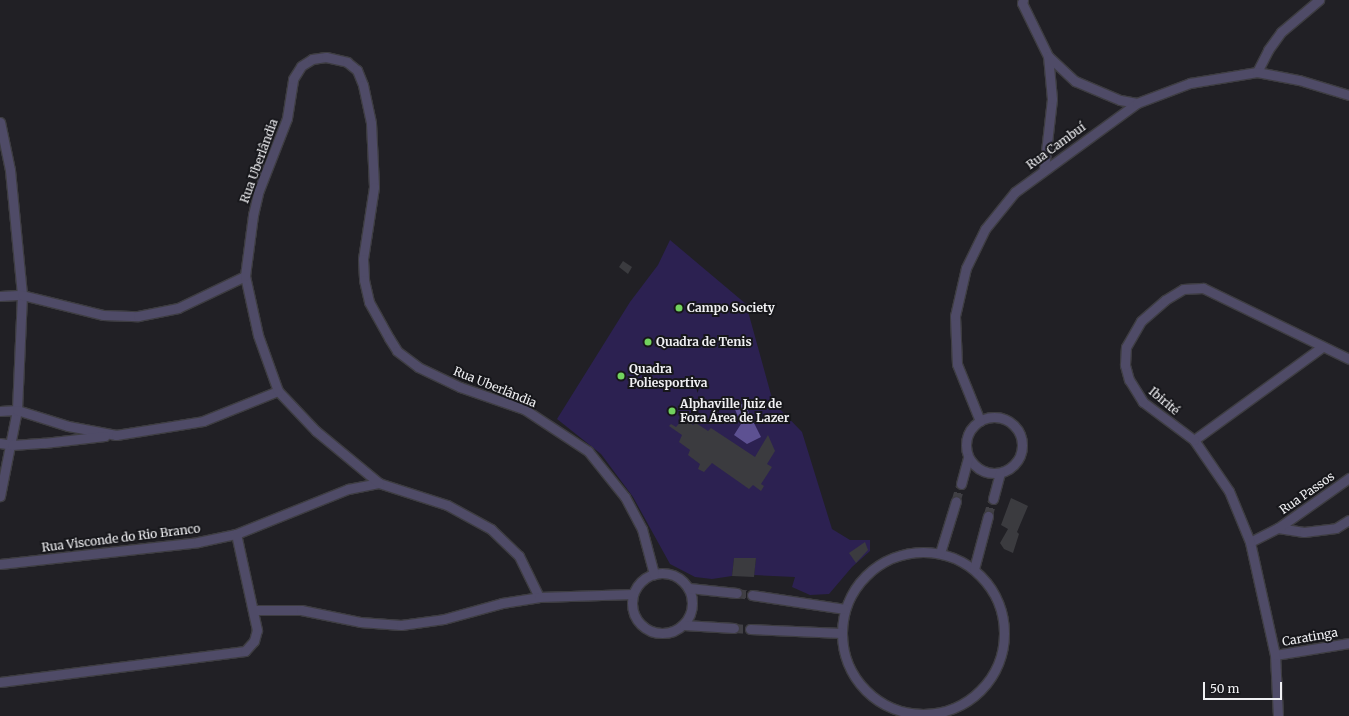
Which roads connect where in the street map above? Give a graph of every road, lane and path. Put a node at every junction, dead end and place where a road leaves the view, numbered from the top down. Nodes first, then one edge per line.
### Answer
1 (1319, 0) edge
2 (1021, 1) edge
3 (1048, 56) junction
4 (1257, 72) junction
5 (1349, 95) edge
6 (1137, 103) junction
7 (0, 122) edge
8 (1044, 169) junction
9 (245, 276) junction
10 (22, 295) junction
11 (0, 296) edge
12 (1322, 347) junction
13 (1349, 359) edge
14 (278, 391) junction
15 (17, 410) junction
16 (0, 411) edge
17 (980, 421) junction
18 (68, 426) junction
19 (116, 435) junction
20 (68, 440) junction
21 (1194, 440) junction
22 (0, 443) edge
23 (12, 445) junction
24 (968, 458) junction
25 (1000, 473) junction
26 (1349, 478) edge
27 (379, 483) junction
28 (960, 484) tunnel mouth
29 (0, 496) edge
30 (993, 499) tunnel mouth
31 (956, 501) tunnel mouth
32 (988, 516) tunnel mouth
33 (1349, 520) edge
34 (1278, 528) junction
35 (236, 534) junction
36 (1250, 542) junction
37 (940, 553) junction
38 (0, 564) edge
39 (974, 569) junction
40 (654, 574) junction
41 (689, 588) junction
42 (737, 593) tunnel mouth
43 (633, 594) junction
44 (752, 595) tunnel mouth
45 (538, 597) junction
46 (255, 610) junction
47 (845, 610) junction
48 (684, 625) junction
49 (734, 628) tunnel mouth
50 (750, 629) tunnel mouth
51 (842, 633) junction
52 (1349, 643) edge
53 (1275, 655) junction
54 (0, 682) edge
55 (952, 712) edge
56 (1278, 716) edge

1 - 4 street
2 - 3 street
3 - 6 street
3 - 8 street
4 - 5 street, Rua Cambuí
4 - 6 street, Rua Cambuí
6 - 8 street, Rua Cambuí
7 - 10 street
8 - 17 street, Rua Cambuí
9 - 10 street
9 - 14 street, Rua Uberlândia
9 - 40 street, Rua Uberlândia
10 - 11 street
10 - 15 street
12 - 13 street, Ibirité
12 - 21 street
12 - 21 street, Ibirité
14 - 19 street
14 - 27 street, Rua Uberlândia
15 - 16 street
15 - 18 street
15 - 23 street
17 - 24 street
17 - 25 street
18 - 19 street
18 - 20 street
19 - 20 street
20 - 23 street
21 - 36 street, Ibirité
22 - 23 street
23 - 29 street
24 - 25 street
24 - 28 street
25 - 30 street
26 - 34 street, Rua Passos
27 - 35 street, Rua Visconde do Rio Branco
27 - 45 street, Rua Uberlândia
31 - 37 street
32 - 39 street
33 - 34 street, Rua Passos
34 - 36 street, Rua Passos
35 - 38 street, Rua Visconde do Rio Branco
35 - 46 street
36 - 53 street, Ibirité
37 - 39 street
37 - 47 street
39 - 55 street
40 - 41 street
40 - 43 street
41 - 42 street
41 - 48 street
43 - 45 street
43 - 48 street
44 - 47 street
45 - 46 street
46 - 54 street
47 - 51 street
48 - 49 street
50 - 51 street
51 - 55 street
52 - 53 street, Caratinga
53 - 56 street, Ibirité

